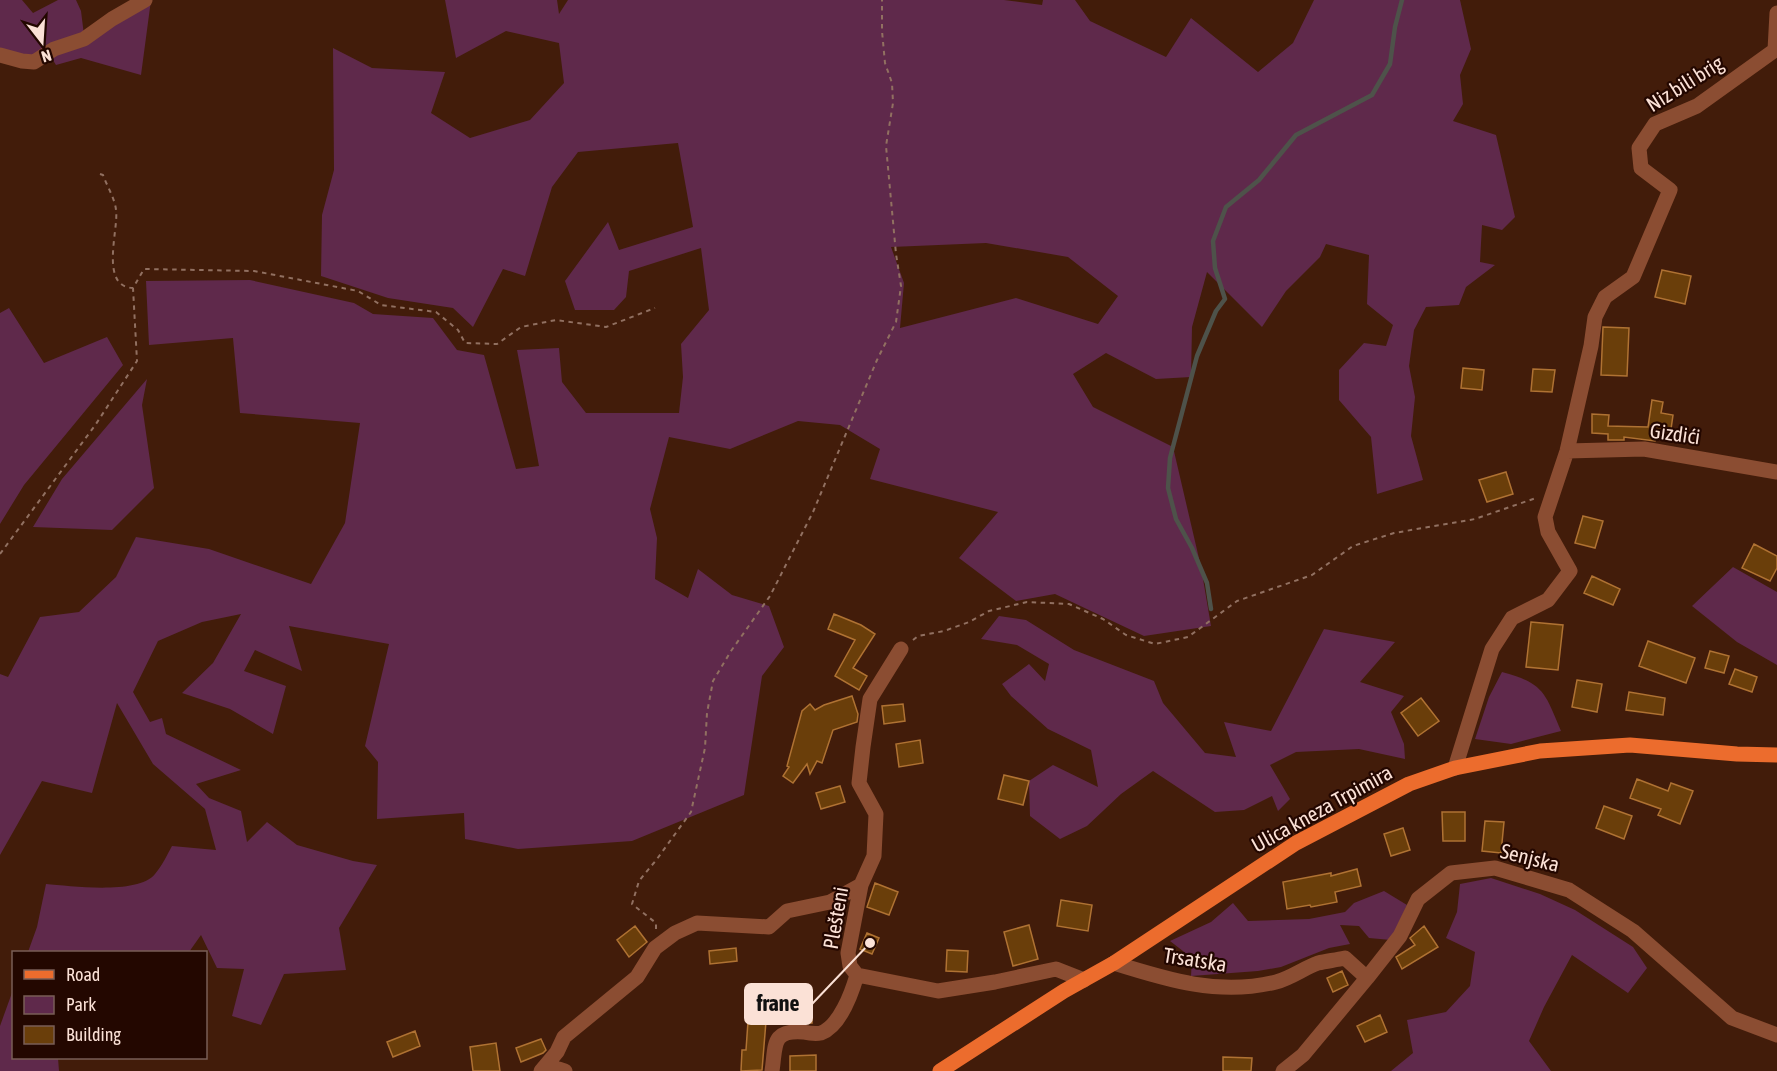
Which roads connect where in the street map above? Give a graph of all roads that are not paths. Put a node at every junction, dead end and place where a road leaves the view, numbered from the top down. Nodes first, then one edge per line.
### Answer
1 (145, 0) edge
2 (1777, 13) edge
3 (0, 55) edge
4 (1567, 451) junction
5 (1777, 472) edge
6 (901, 649) road end
7 (1777, 754) edge
8 (1455, 768) junction
9 (861, 885) junction
10 (1114, 963) junction
11 (857, 975) junction
12 (1367, 978) junction
13 (1084, 980) junction
14 (1777, 1035) edge
15 (541, 1071) edge
16 (551, 1071) edge
17 (565, 1071) edge
18 (772, 1071) edge
19 (940, 1071) edge
20 (1283, 1071) edge

1 - 3 street
2 - 4 street, Niz bili brig
4 - 5 street, Gizdići
4 - 8 street
6 - 9 street, Plešteni
7 - 8 main road, Ulica kneza Trpimira
8 - 10 main road, Ulica kneza Trpimira
9 - 11 street, Plešteni
9 - 15 street
10 - 12 street, Trsatska
10 - 13 main road, Ulica kneza Trpimira
11 - 13 street, Plešteni
11 - 18 street
12 - 14 street, Senjska
12 - 20 street, Senjska
13 - 19 main road, Ulica kneza Trpimira
16 - 17 street

